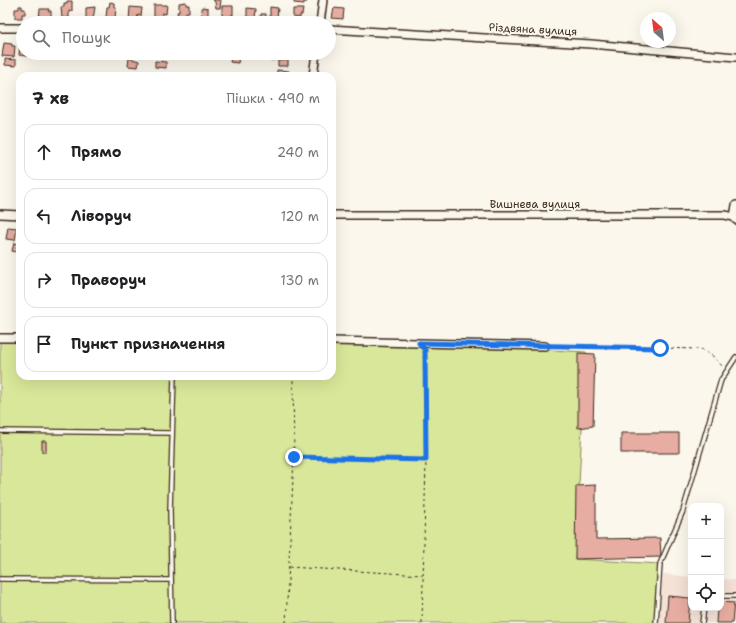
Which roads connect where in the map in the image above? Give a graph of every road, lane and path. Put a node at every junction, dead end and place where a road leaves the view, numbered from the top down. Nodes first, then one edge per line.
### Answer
1 (323, 0) edge
2 (321, 16) edge
3 (0, 28) edge
4 (16, 28) edge
5 (336, 29) edge
6 (736, 57) edge
7 (315, 60) edge
8 (314, 72) edge
9 (736, 205) edge
10 (0, 214) edge
11 (16, 214) edge
12 (336, 215) edge
13 (735, 219) edge
14 (0, 338) edge
15 (16, 338) edge
16 (336, 341) edge
17 (419, 343) junction
18 (545, 346) joint
19 (736, 357) edge
20 (727, 371) junction
21 (174, 380) edge
22 (293, 380) edge
23 (0, 431) edge
24 (172, 433) junction
25 (294, 457) junction
26 (426, 460) junction
27 (289, 566) junction
28 (423, 575) junction
29 (0, 579) edge
30 (170, 580) junction
31 (724, 596) edge
32 (736, 596) edge
33 (704, 611) edge
34 (172, 623) edge
35 (286, 623) edge
36 (422, 623) edge
37 (656, 623) edge
38 (702, 623) edge

1 - 2 street
3 - 4 street
5 - 6 street, Різдвяна вулиця
7 - 8 street
9 - 13 street
10 - 11 street
12 - 13 street, Вишнева вулиця
14 - 15 street
16 - 17 street
17 - 18 street
17 - 26 path
18 - 20 path
19 - 20 lane
20 - 37 lane
21 - 24 lane
22 - 25 path
23 - 24 lane
24 - 30 lane
25 - 26 path
25 - 27 path
26 - 28 path
27 - 28 path
27 - 35 path
28 - 36 path
29 - 30 lane
30 - 34 lane
31 - 32 lane
33 - 38 lane

